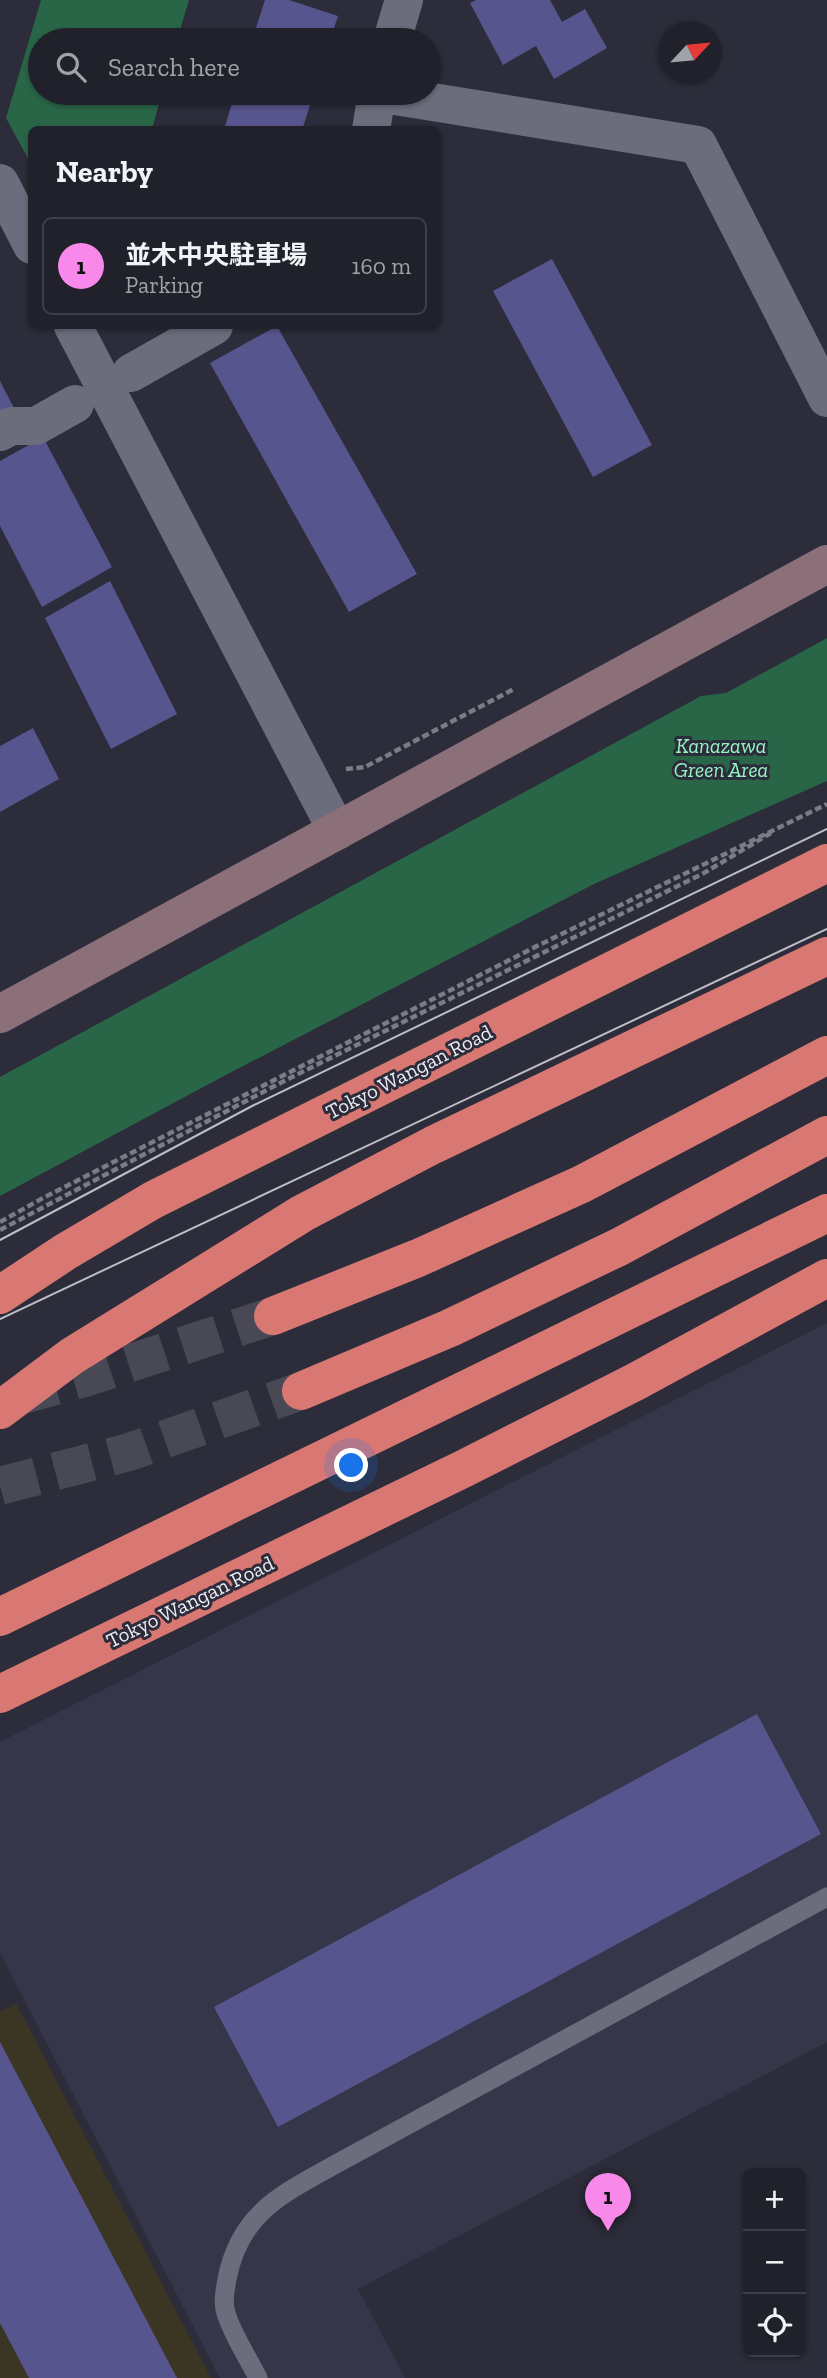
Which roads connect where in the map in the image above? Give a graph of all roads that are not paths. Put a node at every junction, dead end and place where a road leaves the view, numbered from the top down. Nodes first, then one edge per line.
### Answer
1 (404, 0) edge
2 (396, 28) edge
3 (375, 108) edge
4 (0, 183) edge
5 (28, 237) edge
6 (75, 329) edge
7 (209, 329) edge
8 (131, 373) dead end
9 (827, 398) edge
10 (75, 404) dead end
11 (0, 432) edge
12 (827, 564) edge
13 (337, 831) junction
14 (827, 863) edge
15 (827, 956) edge
16 (0, 1014) edge
17 (827, 1055) edge
18 (827, 1135) edge
19 (827, 1213) edge
20 (827, 1278) edge
21 (0, 1295) edge
22 (273, 1316) tunnel mouth
23 (300, 1391) tunnel mouth
24 (0, 1410) edge
25 (0, 1617) edge
26 (0, 1694) edge
27 (827, 1897) edge
28 (258, 2378) edge

1 - 2 street
3 - 9 street
4 - 5 street
6 - 13 street
7 - 8 street
10 - 11 street
12 - 13 street
13 - 16 street
14 - 21 highway, Tokyo Wangan Road
15 - 24 highway
17 - 22 highway
18 - 23 highway
19 - 25 highway
20 - 26 highway, Tokyo Wangan Road
27 - 28 lane

